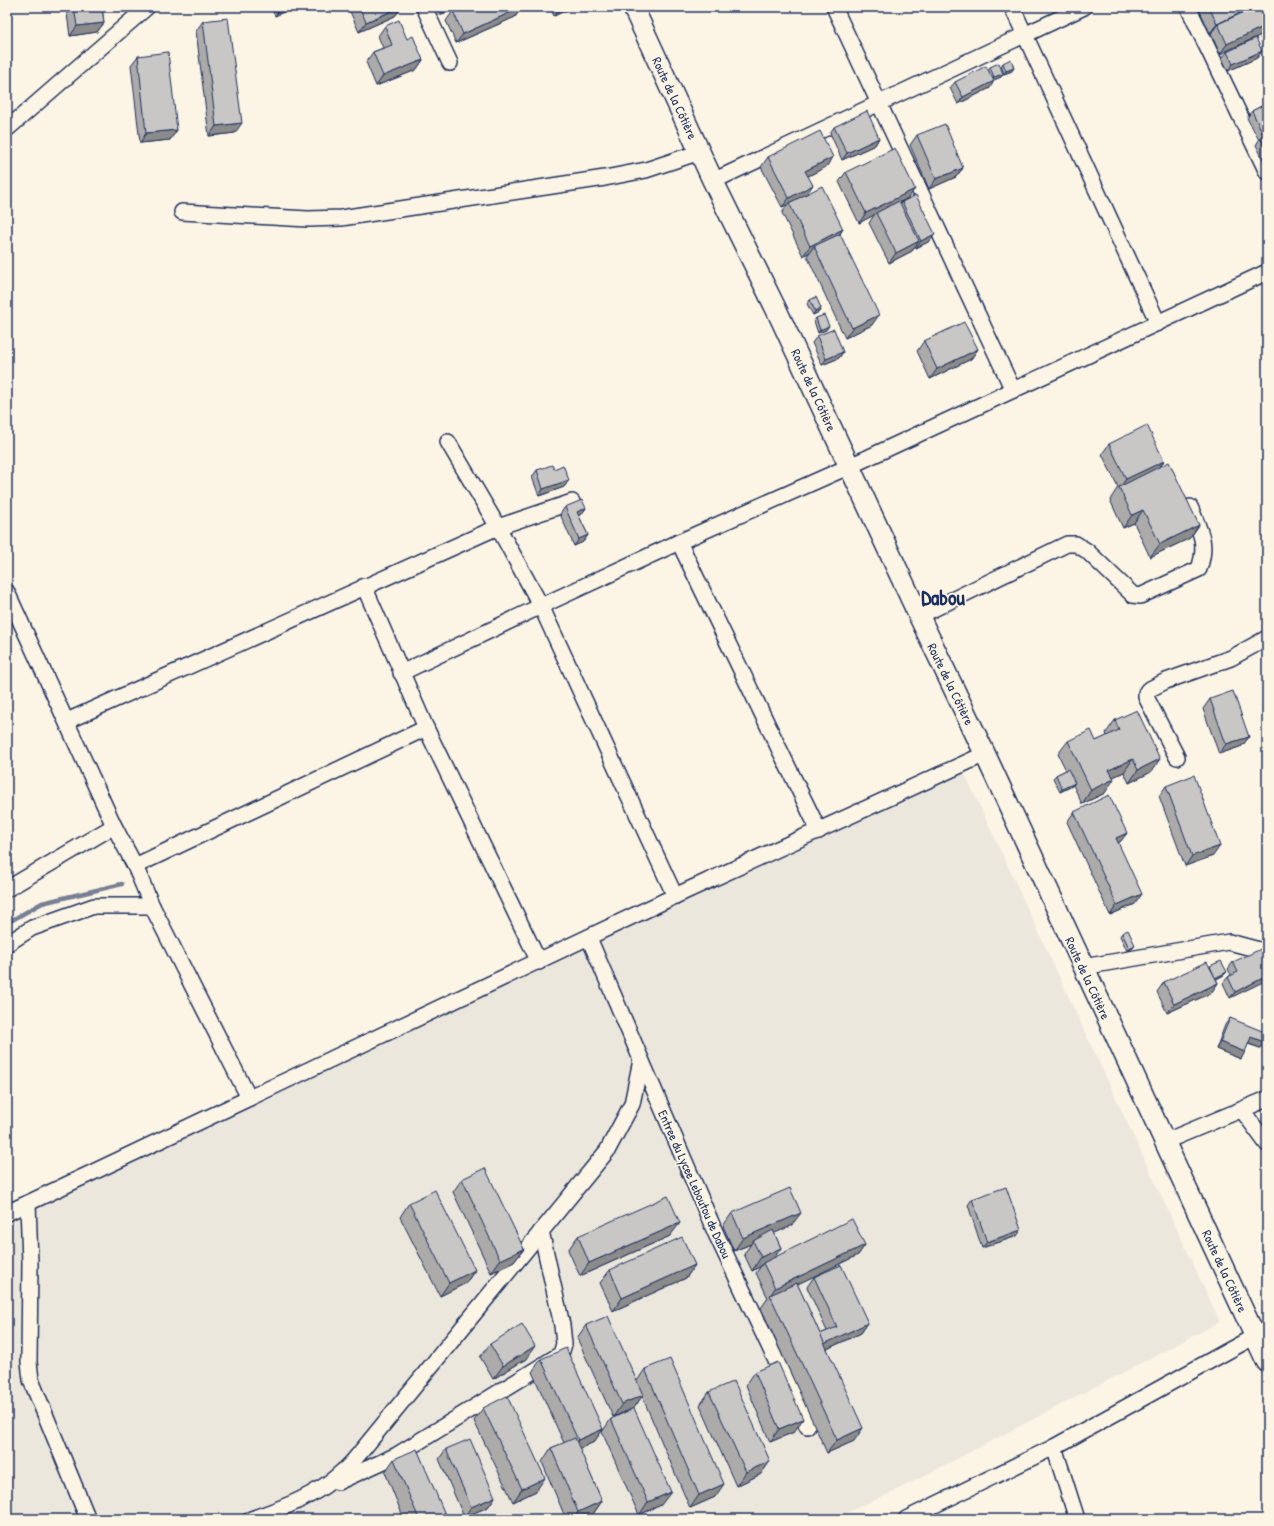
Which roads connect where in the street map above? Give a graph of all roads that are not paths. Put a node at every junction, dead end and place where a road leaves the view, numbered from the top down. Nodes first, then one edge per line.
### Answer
1 (147, 7) edge
2 (424, 7) edge
3 (633, 7) edge
4 (834, 7) edge
5 (1012, 7) edge
6 (1084, 7) edge
7 (1188, 7) edge
8 (1025, 35) junction
9 (450, 63) dead end
10 (879, 103) junction
11 (7, 129) edge
12 (700, 152) junction
13 (1267, 172) edge
14 (713, 181) junction
15 (182, 212) dead end
16 (1267, 272) edge
17 (1158, 323) junction
18 (1013, 390) junction
19 (448, 442) dead end
20 (850, 466) junction
21 (1188, 501) edge
22 (572, 502) edge
23 (498, 527) junction
24 (679, 542) junction
25 (364, 586) junction
26 (7, 592) edge
27 (541, 606) junction
28 (919, 616) junction
29 (1267, 638) edge
30 (401, 673) junction
31 (67, 721) junction
32 (426, 728) junction
33 (985, 754) junction
34 (1177, 757) dead end
35 (114, 826) junction
36 (819, 831) junction
37 (135, 866) junction
38 (7, 889) edge
39 (675, 896) junction
40 (152, 906) junction
41 (589, 938) junction
42 (7, 944) edge
43 (1267, 952) edge
44 (539, 962) junction
45 (1083, 967) junction
46 (641, 1060) junction
47 (249, 1098) junction
48 (1267, 1099) edge
49 (1242, 1110) junction
50 (1166, 1141) junction
51 (1267, 1144) edge
52 (28, 1203) junction
53 (7, 1213) edge
54 (541, 1231) junction
55 (1255, 1336) junction
56 (1267, 1362) edge
57 (807, 1426) dead end
58 (1054, 1447) junction
59 (316, 1491) junction
60 (88, 1519) edge
61 (251, 1519) edge
62 (906, 1519) edge
63 (1077, 1519) edge

1 - 11 street
2 - 9 street
3 - 12 main road, Route de la Côtière
4 - 10 street
5 - 8 street
6 - 8 street
7 - 13 street
8 - 10 street
8 - 17 street
10 - 14 street
10 - 18 street
12 - 14 main road, Route de la Côtière
12 - 15 street
14 - 20 main road, Route de la Côtière
16 - 17 street
17 - 18 street
18 - 20 street
19 - 23 street
20 - 24 street
20 - 28 main road, Route de la Côtière
21 - 28 street
22 - 23 street
23 - 25 street
23 - 27 street
24 - 27 street
24 - 36 street
25 - 30 street
25 - 31 street
26 - 31 street
27 - 30 street
27 - 39 street
28 - 33 main road, Route de la Côtière
29 - 34 street
30 - 32 street
31 - 35 street
32 - 37 street
32 - 44 street
33 - 36 street
33 - 45 main road, Route de la Côtière
35 - 37 street
35 - 38 street
36 - 39 street
37 - 40 street
39 - 41 street
40 - 42 street
40 - 47 street
41 - 44 street
41 - 46 street, Entree du Lycee Leboutou de Dabou
43 - 45 street
44 - 47 street
45 - 50 main road, Route de la Côtière
46 - 54 street
46 - 57 street, Entree du Lycee Leboutou de Dabou
47 - 52 street
48 - 49 street
49 - 50 street
49 - 51 street
50 - 55 main road, Route de la Côtière
52 - 53 street
52 - 60 street
54 - 59 street
54 - 59 street
55 - 56 main road, Route de la Côtière
55 - 58 street
58 - 62 street
58 - 63 street
59 - 61 street

